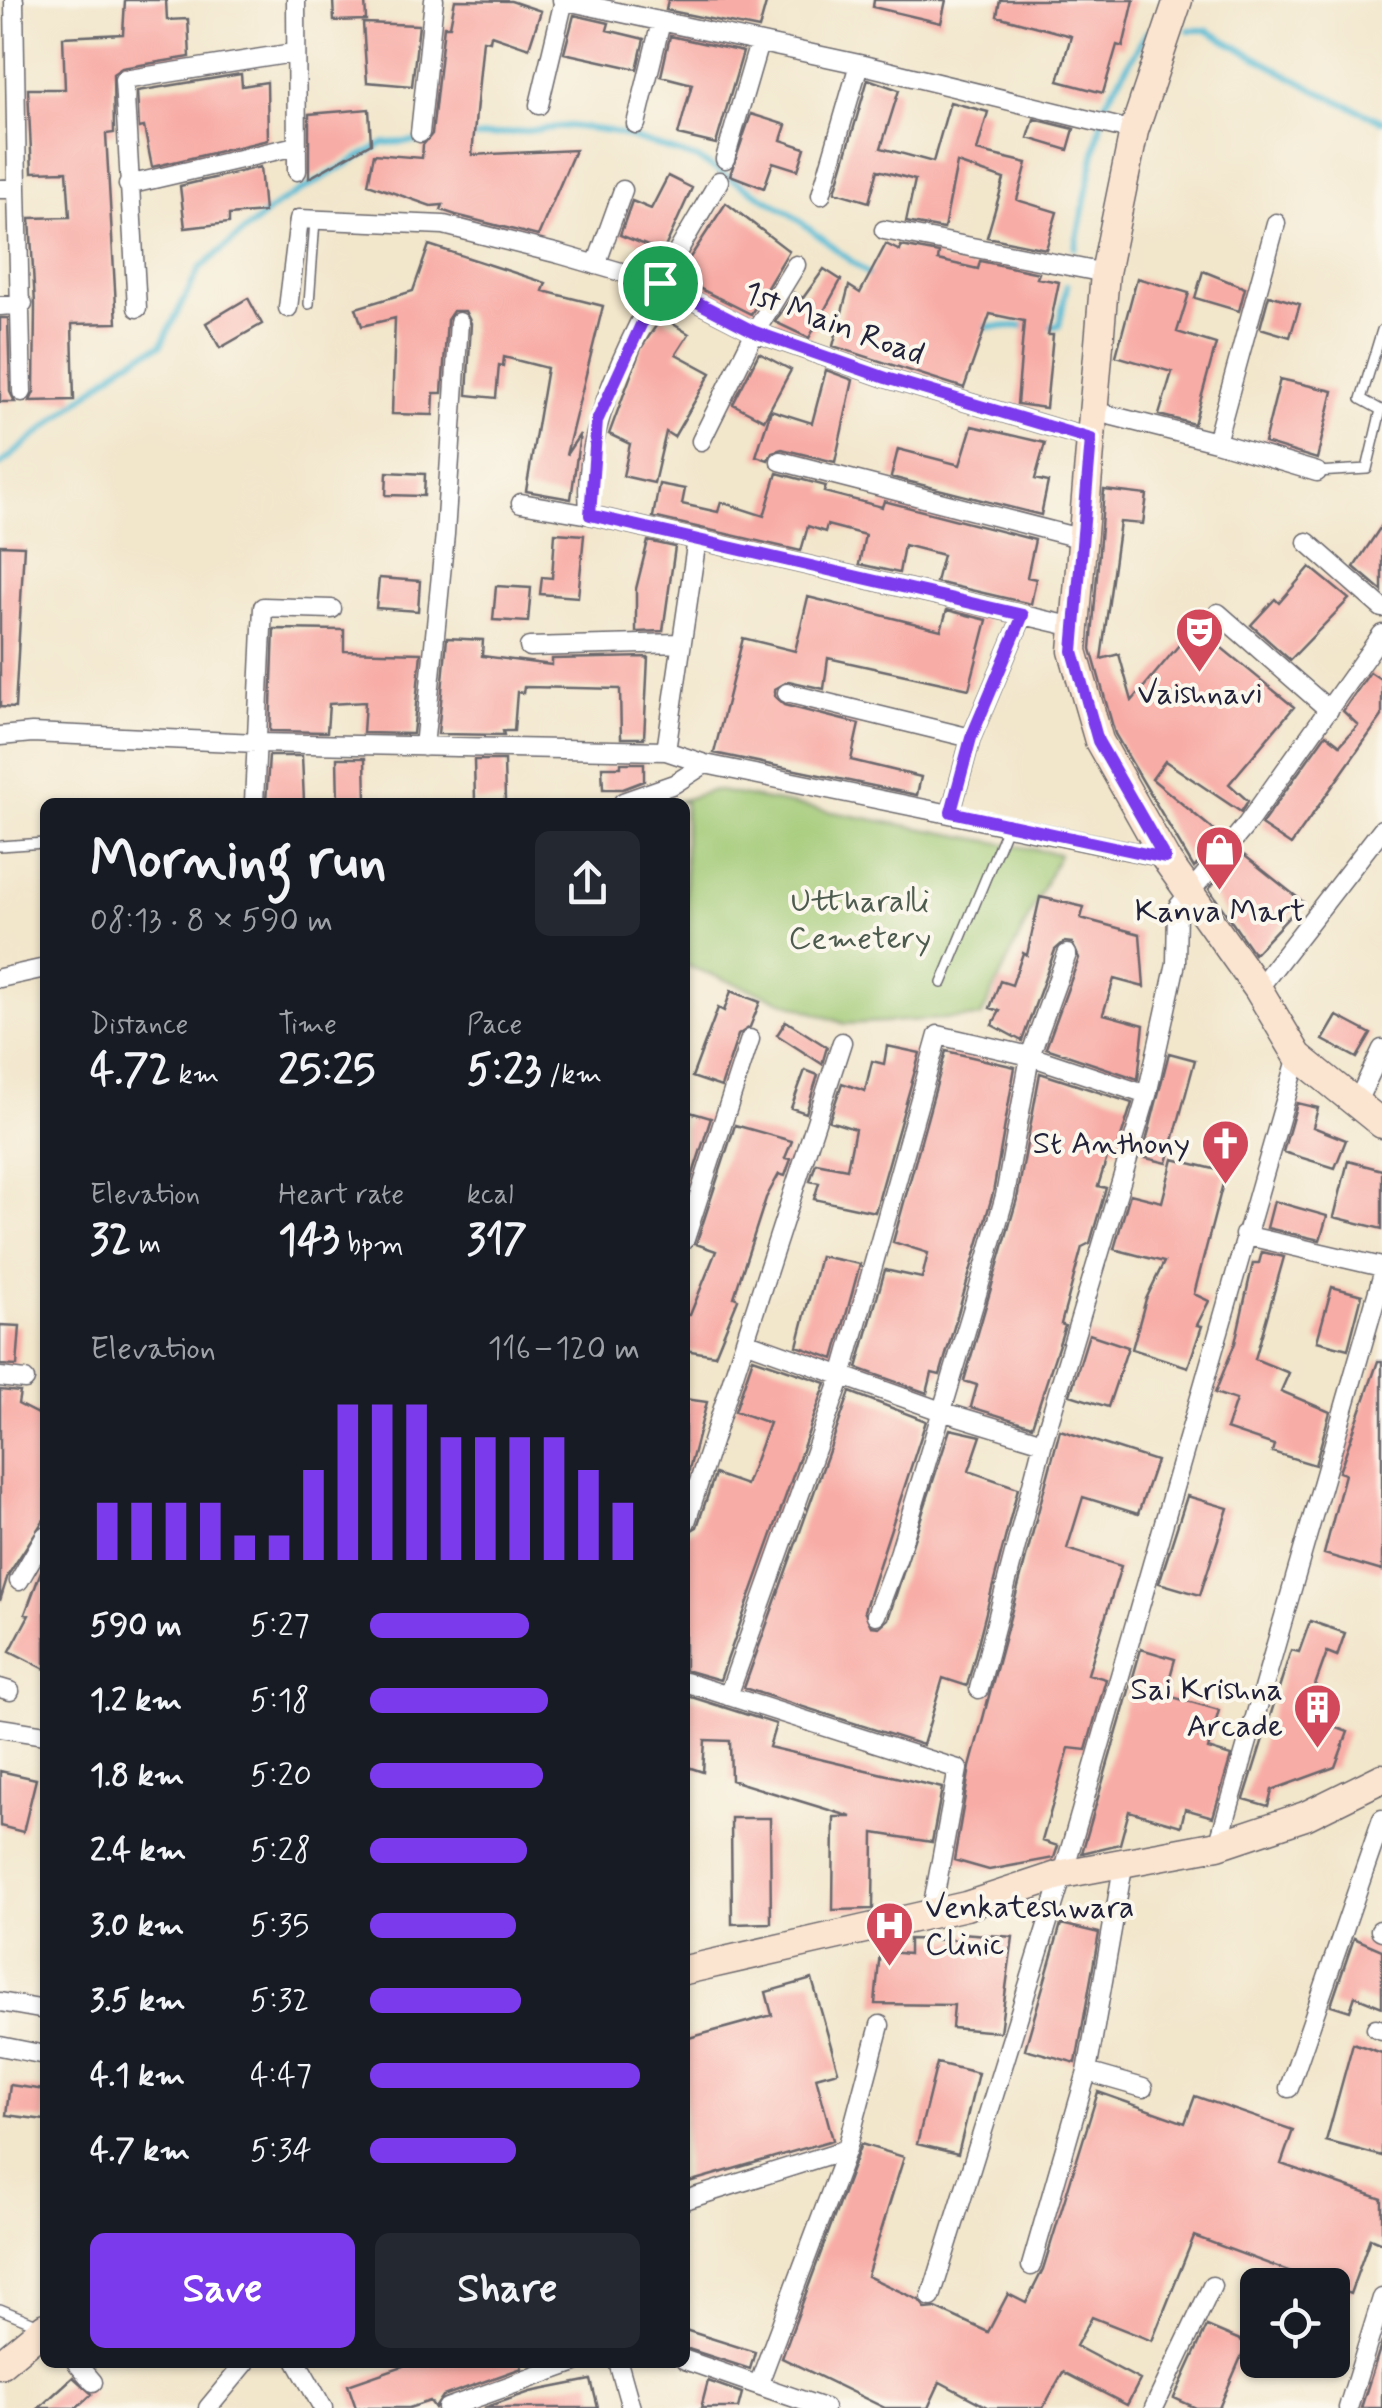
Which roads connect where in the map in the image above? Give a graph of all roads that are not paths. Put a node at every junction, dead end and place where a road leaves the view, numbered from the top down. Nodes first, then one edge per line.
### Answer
1 (14, 0) edge
2 (296, 0) edge
3 (434, 0) edge
4 (563, 0) edge
5 (1172, 1) edge
6 (661, 22) junction
7 (7, 28) edge
8 (758, 42) junction
9 (294, 53) junction
10 (860, 64) junction
11 (539, 104) dead end
12 (636, 124) dead end
13 (1123, 128) junction
14 (420, 132) dead end
15 (296, 146) junction
16 (726, 160) dead end
17 (297, 171) dead end
18 (719, 181) dead end
19 (128, 185) junction
20 (9, 188) edge
21 (623, 190) dead end
22 (821, 195) dead end
23 (314, 220) junction
24 (1276, 222) dead end
25 (884, 230) dead end
26 (596, 265) junction
27 (796, 265) dead end
28 (1105, 273) junction
29 (660, 283) junction
30 (23, 304) junction
31 (308, 304) dead end
32 (0, 306) edge
33 (137, 308) dead end
34 (288, 308) dead end
35 (459, 322) dead end
36 (1382, 330) edge
37 (755, 332) junction
38 (22, 392) dead end
39 (1092, 425) junction
40 (702, 441) dead end
41 (1216, 442) junction
42 (780, 461) dead end
43 (1317, 472) joint
44 (521, 503) dead end
45 (590, 515) junction
46 (1083, 539) junction
47 (697, 540) junction
48 (1308, 542) dead end
49 (1382, 608) edge
50 (332, 609) dead end
51 (1218, 613) dead end
52 (1023, 615) junction
53 (1075, 628) junction
54 (1382, 634) edge
55 (681, 643) junction
56 (529, 647) dead end
57 (786, 693) dead end
58 (1329, 710) junction
59 (0, 736) edge
60 (971, 738) junction
61 (257, 743) junction
62 (424, 747) junction
63 (666, 751) junction
64 (704, 764) junction
65 (254, 798) edge
66 (634, 798) edge
67 (951, 812) junction
68 (1008, 825) junction
69 (1382, 829) edge
70 (40, 843) edge
71 (0, 846) edge
72 (1165, 858) junction
73 (1188, 893) junction
74 (1067, 954) dead end
75 (40, 969) edge
76 (0, 978) edge
77 (942, 983) dead end
78 (1258, 990) junction
79 (750, 1040) dead end
80 (842, 1042) dead end
81 (1382, 1049) edge
82 (1030, 1056) junction
83 (1298, 1056) junction
84 (1147, 1095) junction
85 (1355, 1106) junction
86 (1382, 1124) edge
87 (690, 1224) edge
88 (1244, 1235) junction
89 (1382, 1268) edge
90 (1382, 1277) edge
91 (745, 1341) junction
92 (842, 1376) junction
93 (0, 1378) edge
94 (25, 1380) dead end
95 (941, 1411) junction
96 (1043, 1442) junction
97 (690, 1510) edge
98 (40, 1545) edge
99 (19, 1581) dead end
100 (876, 1615) dead end
101 (690, 1684) edge
102 (979, 1689) dead end
103 (728, 1696) junction
104 (0, 1728) edge
105 (40, 1734) edge
106 (1382, 1778) edge
107 (1382, 1820) edge
108 (1218, 1845) junction
109 (1124, 1860) junction
110 (1063, 1874) junction
111 (931, 1915) junction
112 (690, 1969) edge
113 (0, 2002) edge
114 (40, 2009) edge
115 (880, 2025) dead end
116 (0, 2046) edge
117 (40, 2055) edge
118 (1087, 2072) junction
119 (1144, 2088) dead end
120 (1289, 2088) dead end
121 (847, 2149) junction
122 (690, 2198) edge
123 (1030, 2266) dead end
124 (1212, 2286) dead end
125 (932, 2297) dead end
126 (1382, 2298) edge
127 (0, 2309) edge
128 (40, 2325) edge
129 (40, 2331) edge
130 (690, 2362) edge
131 (0, 2364) edge
132 (81, 2368) edge
133 (241, 2368) edge
134 (300, 2368) edge
135 (559, 2368) edge
136 (620, 2368) edge
137 (94, 2382) dead end
138 (759, 2383) junction
139 (208, 2408) edge
140 (323, 2408) edge
141 (446, 2408) edge
142 (631, 2408) edge
143 (824, 2408) edge
144 (1154, 2408) edge
145 (1348, 2408) edge

1 - 7 street
2 - 9 street
3 - 14 street
4 - 6 street
4 - 11 street
5 - 13 main road
6 - 8 street
6 - 12 street
7 - 20 street
8 - 10 street
8 - 16 street
9 - 15 street
9 - 19 street
10 - 13 street
10 - 22 street
13 - 28 main road
15 - 17 street
15 - 19 street
18 - 29 street
19 - 33 street
20 - 30 street
21 - 26 street
23 - 26 street, 1st Main Road
23 - 31 lane
23 - 34 street
24 - 41 street
25 - 28 street
26 - 29 street, 1st Main Road
27 - 37 street
28 - 39 main road
29 - 37 street, 1st Main Road
29 - 45 street
30 - 32 street
30 - 38 street
35 - 62 street
36 - 43 lane
37 - 39 street, 1st Main Road
37 - 40 street
39 - 41 street, 1st Main Road
39 - 46 main road
41 - 43 street, 1st Main Road
42 - 46 street
44 - 45 street
45 - 47 street
46 - 53 main road
47 - 52 street
47 - 55 street
48 - 49 street
50 - 61 street
51 - 58 street
52 - 53 street
52 - 60 street
53 - 72 main road
54 - 58 street
55 - 56 street
55 - 63 street
57 - 60 street
58 - 73 street
59 - 61 street
60 - 67 street
61 - 62 street
61 - 65 street
62 - 63 street
63 - 64 street
64 - 66 street
64 - 67 street
67 - 68 street
68 - 72 street
68 - 77 lane
69 - 78 street
70 - 71 lane
72 - 73 main road
73 - 78 main road
73 - 84 street
74 - 82 street
75 - 76 street
78 - 83 main road
79 - 87 street
80 - 91 street
81 - 85 street
82 - 84 street
82 - 92 street
82 - 95 street
83 - 85 main road
83 - 88 street
84 - 96 street
85 - 86 main road
88 - 89 street
88 - 110 street
90 - 108 street
91 - 92 street
91 - 97 street
92 - 95 street
92 - 103 street
93 - 94 street
95 - 96 street
95 - 100 street
96 - 102 street
98 - 99 street
101 - 103 street
103 - 111 street
104 - 105 street
106 - 108 main road
107 - 120 street
108 - 109 main road
109 - 110 main road
109 - 118 street
110 - 111 main road
110 - 125 street
111 - 112 main road
113 - 114 street
115 - 121 street
116 - 117 street
118 - 119 street
118 - 123 street
121 - 122 street
121 - 138 street
124 - 144 street
126 - 145 street
127 - 128 lane
129 - 131 main road
130 - 138 street
132 - 137 street
133 - 139 street
134 - 140 street
135 - 141 street
136 - 142 street
138 - 143 street

